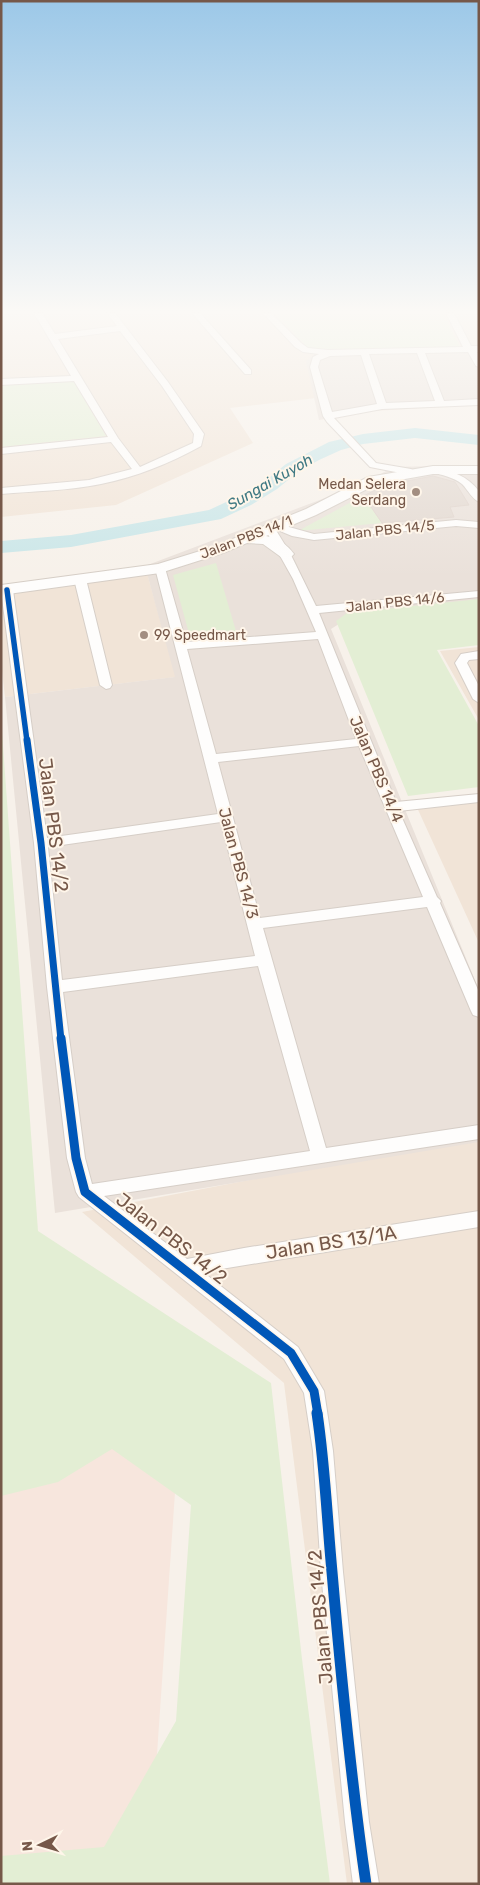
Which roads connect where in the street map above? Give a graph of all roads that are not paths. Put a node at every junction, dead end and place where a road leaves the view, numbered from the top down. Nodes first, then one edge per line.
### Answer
1 (92, 401) edge
2 (175, 401) edge
3 (324, 401) edge
4 (380, 401) edge
5 (479, 402) edge
6 (440, 403) joint
7 (382, 406) junction
8 (329, 418) junction
9 (114, 438) junction
10 (1, 451) edge
11 (371, 469) junction
12 (137, 470) junction
13 (434, 470) junction
14 (479, 470) edge
15 (479, 481) edge
16 (1, 491) edge
17 (478, 497) edge
18 (479, 515) edge
19 (456, 523) junction
20 (479, 525) edge
21 (277, 526) junction
22 (314, 538) junction
23 (244, 539) junction
24 (286, 554) junction
25 (160, 568) junction
26 (80, 579) junction
27 (4, 590) edge
28 (479, 594) edge
29 (311, 610) junction
30 (322, 635) junction
31 (181, 646) junction
32 (479, 656) edge
33 (106, 685) dead end
34 (479, 699) edge
35 (364, 742) junction
36 (211, 759) junction
37 (479, 798) edge
38 (392, 807) junction
39 (226, 817) junction
40 (41, 843) junction
41 (434, 901) junction
42 (255, 924) junction
43 (264, 960) junction
44 (55, 987) junction
45 (479, 1011) edge
46 (479, 1132) edge
47 (320, 1156) junction
48 (85, 1192) junction
49 (479, 1219) edge
50 (184, 1268) junction
51 (366, 1884) edge

1 - 9 street
2 - 12 street
3 - 8 street
4 - 7 street
5 - 6 street
6 - 7 street
7 - 8 street
8 - 11 street
9 - 10 street
9 - 12 street
11 - 13 street, Jalan PBS 14/1
11 - 21 street, Jalan PBS 14/1
12 - 16 street
13 - 14 street, Jalan PBS 14/1
13 - 17 street
15 - 17 street
18 - 19 street
19 - 20 street
19 - 22 street, Jalan PBS 14/5
21 - 22 street, Jalan PBS 14/5
21 - 23 street, Jalan PBS 14/1
21 - 24 street, Jalan PBS 14/4
22 - 24 street, Jalan PBS 14/5
23 - 24 street
23 - 25 street, Jalan PBS 14/1
24 - 29 street, Jalan PBS 14/4
25 - 26 street, Jalan PBS 14/1
25 - 31 street, Jalan PBS 14/3
26 - 27 street, Jalan PBS 14/1
26 - 33 street
27 - 40 street, Jalan PBS 14/2
28 - 29 street, Jalan PBS 14/6
29 - 30 street, Jalan PBS 14/4
30 - 31 street
30 - 35 street, Jalan PBS 14/4
31 - 36 street, Jalan PBS 14/3
32 - 34 street
35 - 36 street
35 - 38 street, Jalan PBS 14/4
36 - 39 street, Jalan PBS 14/3
37 - 38 street
38 - 41 street, Jalan PBS 14/4
39 - 40 street
39 - 42 street, Jalan PBS 14/3
40 - 44 street, Jalan PBS 14/2
41 - 42 street
41 - 45 street, Jalan PBS 14/4
42 - 43 street, Jalan PBS 14/3
43 - 44 street
43 - 47 street, Jalan PBS 14/3
44 - 48 street, Jalan PBS 14/2
46 - 47 street
47 - 48 street
48 - 50 street, Jalan PBS 14/2
49 - 50 street, Jalan BS 13/1A
50 - 51 street, Jalan PBS 14/2

